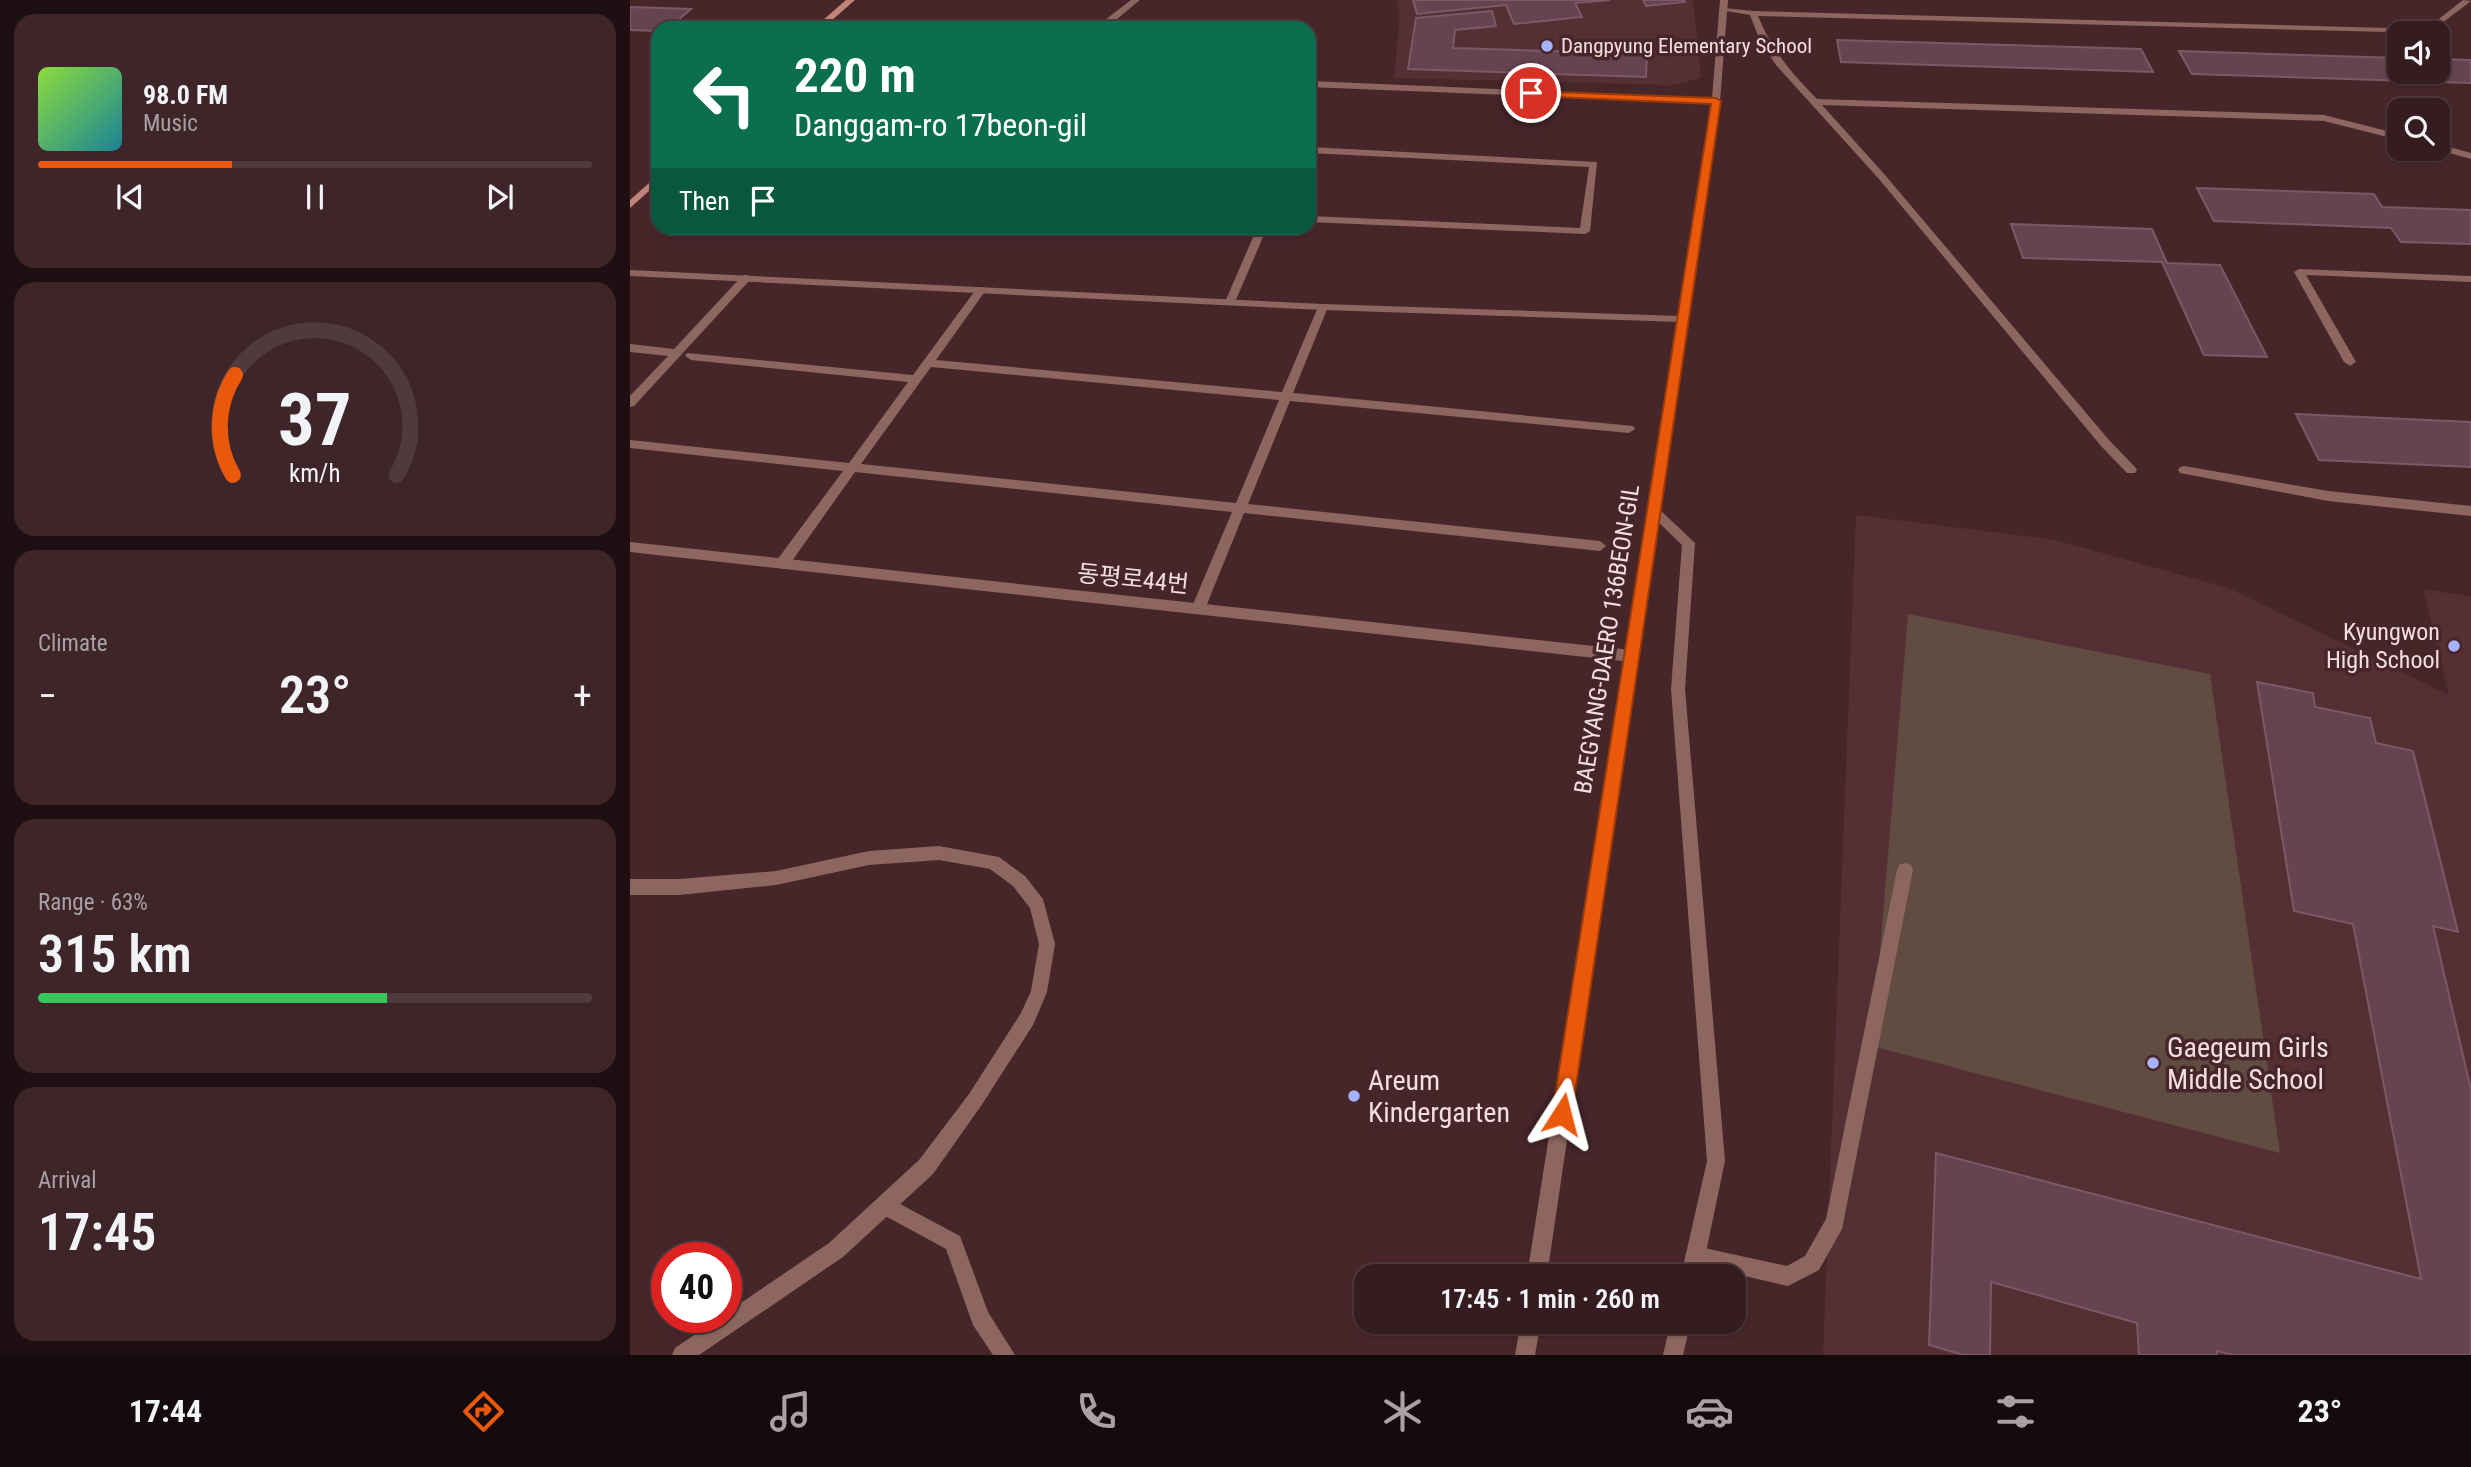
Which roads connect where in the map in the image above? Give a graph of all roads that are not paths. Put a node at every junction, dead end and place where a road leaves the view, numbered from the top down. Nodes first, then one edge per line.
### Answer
1 (851, 0) edge
2 (1136, 0) edge
3 (2469, 0) edge
4 (1724, 5) edge
5 (1754, 13) junction
6 (826, 21) edge
7 (1109, 21) edge
8 (1316, 84) edge
9 (1716, 101) junction
10 (1814, 102) junction
11 (2387, 134) edge
12 (1316, 150) edge
13 (2450, 150) edge
14 (2471, 156) edge
15 (651, 185) edge
16 (630, 205) edge
17 (1316, 219) edge
18 (1259, 235) edge
19 (630, 273) edge
20 (746, 278) junction
21 (2471, 279) edge
22 (981, 290) junction
23 (1230, 302) junction
24 (1323, 307) junction
25 (1681, 319) junction
26 (630, 348) edge
27 (677, 353) junction
28 (691, 356) dead end
29 (2350, 362) dead end
30 (929, 363) junction
31 (917, 379) junction
32 (1286, 396) junction
33 (630, 403) edge
34 (1629, 429) dead end
35 (630, 444) edge
36 (853, 468) junction
37 (2131, 470) dead end
38 (2184, 470) dead end
39 (1239, 508) junction
40 (1653, 510) junction
41 (2471, 511) edge
42 (1600, 546) dead end
43 (630, 547) edge
44 (782, 564) junction
45 (1198, 609) junction
46 (1631, 656) junction
47 (1905, 870) dead end
48 (630, 887) edge
49 (885, 1205) junction
50 (1695, 1256) junction
51 (1539, 1264) edge
52 (1693, 1264) edge
53 (1529, 1334) edge
54 (1678, 1334) edge
55 (682, 1355) edge
56 (1004, 1355) edge
57 (1525, 1355) edge
58 (1674, 1355) edge

1 - 6 main road
2 - 7 street
3 - 5 street, BAEGYANG-DAERO 136BEON-GIL
4 - 5 street, BAEGYANG-DAERO 136BEON-GIL
4 - 9 street, BAEGYANG-DAERO 136BEON-GIL
5 - 10 street
8 - 9 street
9 - 25 street, BAEGYANG-DAERO 136BEON-GIL
10 - 11 street
10 - 37 street
12 - 17 street
13 - 14 street
15 - 16 main road
18 - 23 street
19 - 20 street
20 - 22 street
20 - 27 street
21 - 29 street
22 - 23 street
22 - 30 street
23 - 24 street
24 - 25 street
24 - 32 street
25 - 40 street, BAEGYANG-DAERO 136BEON-GIL
26 - 27 street
27 - 33 street
28 - 31 street
30 - 31 street
30 - 32 street
31 - 36 street
32 - 34 street
32 - 39 street
35 - 36 street
36 - 39 street
36 - 44 street
38 - 41 street
39 - 42 street
39 - 45 street
40 - 46 street, BAEGYANG-DAERO 136BEON-GIL
40 - 50 street
43 - 44 street, 동평로44번
44 - 45 street, 동평로44번
45 - 46 street, 동평로44번
46 - 51 street, BAEGYANG-DAERO 136BEON-GIL
47 - 50 street
48 - 49 street
49 - 55 street
49 - 56 street
50 - 52 street
53 - 57 street
54 - 58 street

